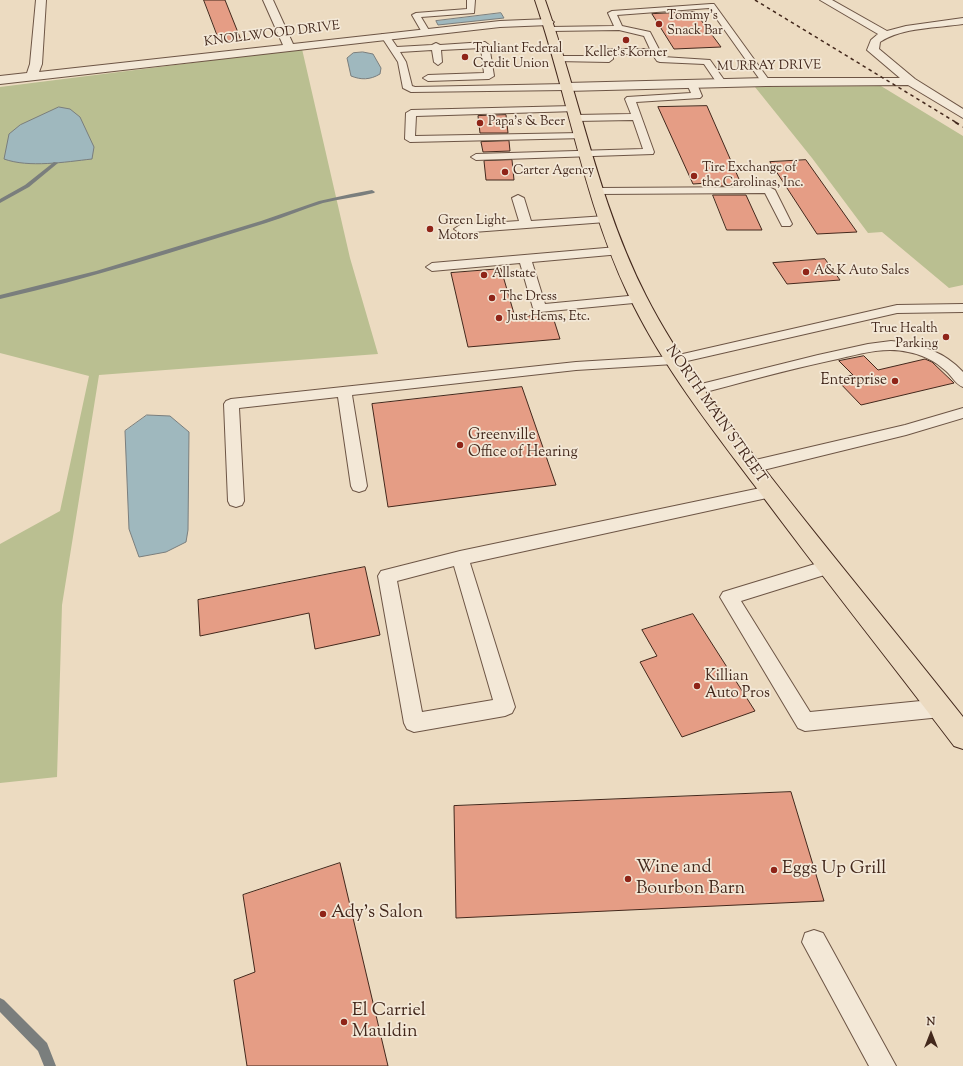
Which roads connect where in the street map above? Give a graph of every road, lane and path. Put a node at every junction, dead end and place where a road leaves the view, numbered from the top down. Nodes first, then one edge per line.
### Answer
1 (41, 0) edge
2 (268, 0) edge
3 (471, 0) edge
4 (540, 0) edge
5 (649, 0) edge
6 (825, 0) edge
7 (659, 10) junction
8 (963, 21) edge
9 (550, 26) junction
10 (597, 28) junction
11 (620, 31) junction
12 (426, 32) junction
13 (887, 34) junction
14 (385, 36) junction
15 (289, 46) junction
16 (436, 46) junction
17 (606, 49) junction
18 (394, 50) junction
19 (658, 55) junction
20 (559, 59) junction
21 (647, 59) dead end
22 (438, 70) junction
23 (32, 76) junction
24 (412, 78) junction
25 (0, 80) edge
26 (911, 81) junction
27 (766, 82) junction
28 (692, 84) junction
29 (722, 84) junction
30 (566, 87) junction
31 (450, 112) junction
32 (574, 113) junction
33 (963, 114) edge
34 (636, 117) junction
35 (452, 138) junction
36 (584, 145) junction
37 (476, 157) dead end
38 (598, 191) junction
39 (518, 198) dead end
40 (606, 219) junction
41 (526, 224) junction
42 (786, 224) dead end
43 (460, 228) dead end
44 (617, 251) junction
45 (525, 259) junction
46 (432, 267) dead end
47 (639, 299) junction
48 (963, 308) edge
49 (674, 360) junction
50 (963, 382) edge
51 (694, 390) junction
52 (344, 391) junction
53 (963, 413) edge
54 (751, 467) junction
55 (358, 486) dead end
56 (770, 492) junction
57 (236, 502) dead end
58 (460, 558) junction
59 (828, 567) junction
60 (941, 708) junction
61 (963, 737) edge
62 (814, 942) dead end
63 (883, 1066) edge

1 - 23 street
2 - 15 street
3 - 12 lane
4 - 9 main road, NORTH MAIN STREET
5 - 7 lane
6 - 13 street
7 - 11 lane
7 - 27 lane
8 - 13 street
9 - 10 lane
9 - 12 street, KNOLLWOOD DRIVE
9 - 20 main road, NORTH MAIN STREET
10 - 11 lane
10 - 17 lane
11 - 19 lane
12 - 14 street, KNOLLWOOD DRIVE
13 - 26 street
14 - 15 street, KNOLLWOOD DRIVE
14 - 18 lane
15 - 23 street, KNOLLWOOD DRIVE
16 - 18 lane
16 - 22 lane
16 - 22 lane
17 - 19 lane
17 - 20 lane
18 - 24 lane
19 - 21 lane
19 - 29 lane
20 - 30 main road, NORTH MAIN STREET
22 - 24 lane
23 - 25 street, KNOLLWOOD DRIVE
24 - 30 lane
26 - 27 street, MURRAY DRIVE
26 - 33 street
27 - 29 street, MURRAY DRIVE
28 - 29 street, MURRAY DRIVE
28 - 30 street, MURRAY DRIVE
28 - 34 lane
30 - 32 main road, NORTH MAIN STREET
31 - 32 lane
31 - 35 lane
31 - 35 lane
32 - 34 lane
32 - 36 main road, NORTH MAIN STREET
34 - 36 lane
35 - 36 lane
36 - 37 lane
36 - 38 main road, NORTH MAIN STREET
38 - 40 main road, NORTH MAIN STREET
38 - 42 lane
39 - 41 lane
40 - 41 lane
40 - 44 main road, NORTH MAIN STREET
41 - 43 lane
44 - 45 lane
44 - 47 main road, NORTH MAIN STREET
45 - 46 lane
45 - 47 lane
47 - 49 main road, NORTH MAIN STREET
48 - 49 lane
49 - 51 main road, NORTH MAIN STREET
49 - 52 lane
50 - 51 lane
51 - 54 main road, NORTH MAIN STREET
52 - 55 lane
52 - 57 lane
53 - 54 lane
54 - 56 main road, NORTH MAIN STREET
56 - 58 lane
56 - 59 main road, NORTH MAIN STREET
58 - 58 lane
59 - 60 main road, NORTH MAIN STREET
59 - 60 lane
60 - 61 main road, NORTH MAIN STREET
62 - 63 lane

